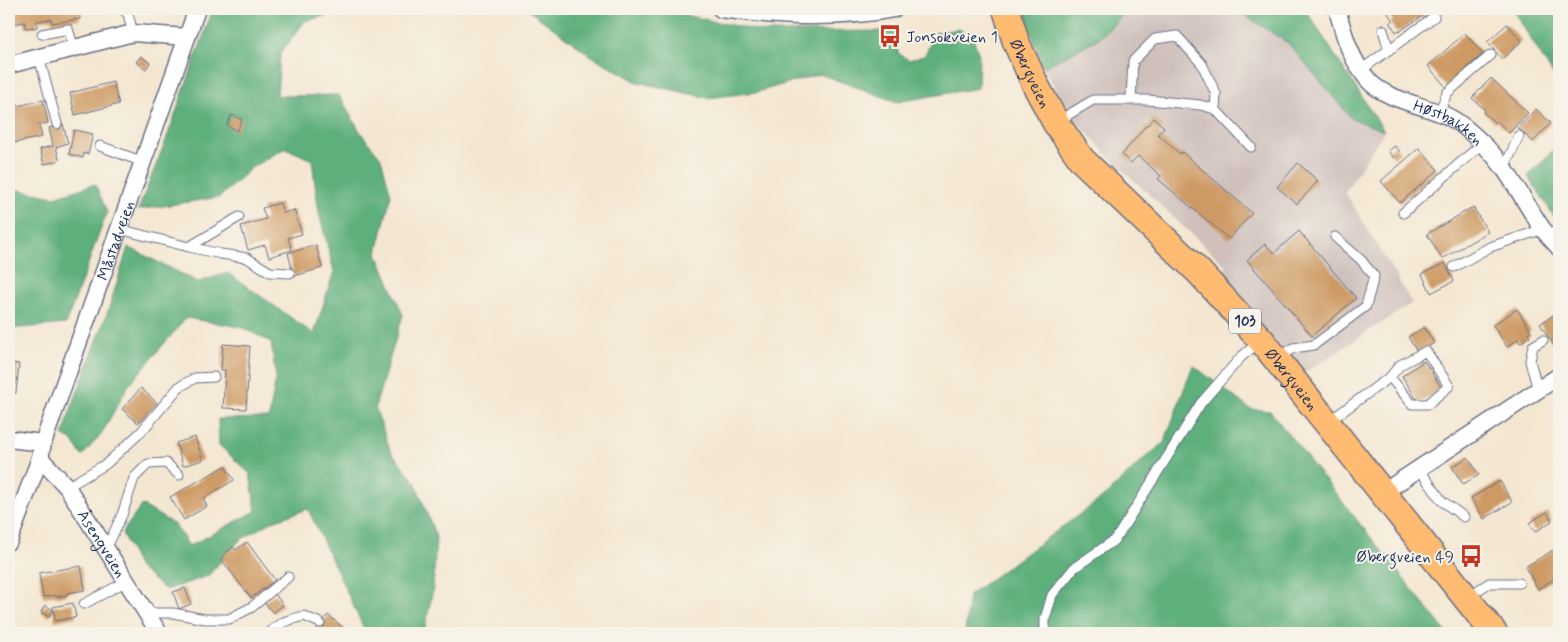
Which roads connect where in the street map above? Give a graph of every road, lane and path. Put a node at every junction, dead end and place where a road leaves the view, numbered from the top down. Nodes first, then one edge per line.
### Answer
1 (123, 9) edge
2 (197, 9) edge
3 (720, 9) edge
4 (894, 9) edge
5 (1006, 9) edge
6 (1336, 9) edge
7 (752, 11) edge
8 (1434, 17) dead end
9 (1383, 30) dead end
10 (133, 33) junction
11 (42, 34) dead end
12 (187, 37) junction
13 (74, 48) junction
14 (1389, 50) junction
15 (1491, 55) dead end
16 (39, 57) junction
17 (9, 65) edge
18 (1361, 70) junction
19 (1131, 100) junction
20 (1215, 108) junction
21 (1439, 113) junction
22 (1056, 123) junction
23 (57, 124) dead end
24 (1518, 136) dead end
25 (1483, 143) junction
26 (100, 146) dead end
27 (1251, 147) dead end
28 (143, 162) junction
29 (1504, 168) junction
30 (1402, 213) dead end
31 (239, 216) dead end
32 (119, 229) junction
33 (1543, 229) junction
34 (1335, 237) dead end
35 (189, 248) junction
36 (1559, 248) edge
37 (1454, 267) dead end
38 (290, 273) dead end
39 (1543, 340) dead end
40 (1269, 350) junction
41 (1559, 376) edge
42 (214, 377) dead end
43 (1390, 377) junction
44 (1538, 390) junction
45 (1327, 423) junction
46 (9, 439) edge
47 (42, 451) junction
48 (1419, 469) junction
49 (179, 475) dead end
50 (67, 487) junction
51 (1382, 493) junction
52 (1464, 517) dead end
53 (9, 539) edge
54 (106, 548) junction
55 (288, 578) dead end
56 (127, 581) junction
57 (1519, 584) dead end
58 (1466, 597) junction
59 (84, 604) dead end
60 (146, 612) junction
61 (320, 623) dead end
62 (159, 633) edge
63 (270, 633) edge
64 (1046, 633) edge
65 (1494, 633) edge

1 - 10 lane
2 - 12 street, Måstadveien
3 - 7 street
4 - 7 street
5 - 22 main road, Øbergveien / 103
6 - 18 street, Høstbakken
8 - 14 lane
9 - 14 lane
10 - 12 street
10 - 13 street
11 - 13 lane
12 - 28 street, Måstadveien
13 - 16 street
14 - 18 lane
15 - 21 lane
16 - 17 street
16 - 23 lane
18 - 21 street, Høstbakken
19 - 20 lane
19 - 20 lane
19 - 22 lane
20 - 27 lane
21 - 25 street, Høstbakken
22 - 40 main road, Øbergveien / 103
24 - 29 lane
25 - 29 street, Høstbakken
25 - 30 lane
26 - 28 lane
28 - 32 street, Måstadveien
29 - 33 street, Høstbakken
31 - 35 lane
32 - 35 lane
32 - 47 street, Måstadveien
33 - 36 street, Høstbakken
33 - 37 lane
34 - 40 lane
35 - 38 lane
39 - 44 lane
40 - 45 main road, Øbergveien / 103
40 - 64 lane
41 - 44 street
42 - 50 lane
43 - 43 lane
43 - 45 lane
44 - 48 street
45 - 51 main road, Øbergveien / 103
46 - 47 street
47 - 50 street, Åsengveien
47 - 53 street, Måstadveien
48 - 51 street
48 - 52 lane
49 - 54 lane
50 - 54 street, Åsengveien
51 - 58 main road, Øbergveien / 103
54 - 56 street, Åsengveien
55 - 60 lane
56 - 59 lane
56 - 60 street, Åsengveien
57 - 58 lane
58 - 65 main road, Øbergveien / 103
60 - 62 street, Åsengveien
61 - 63 lane

